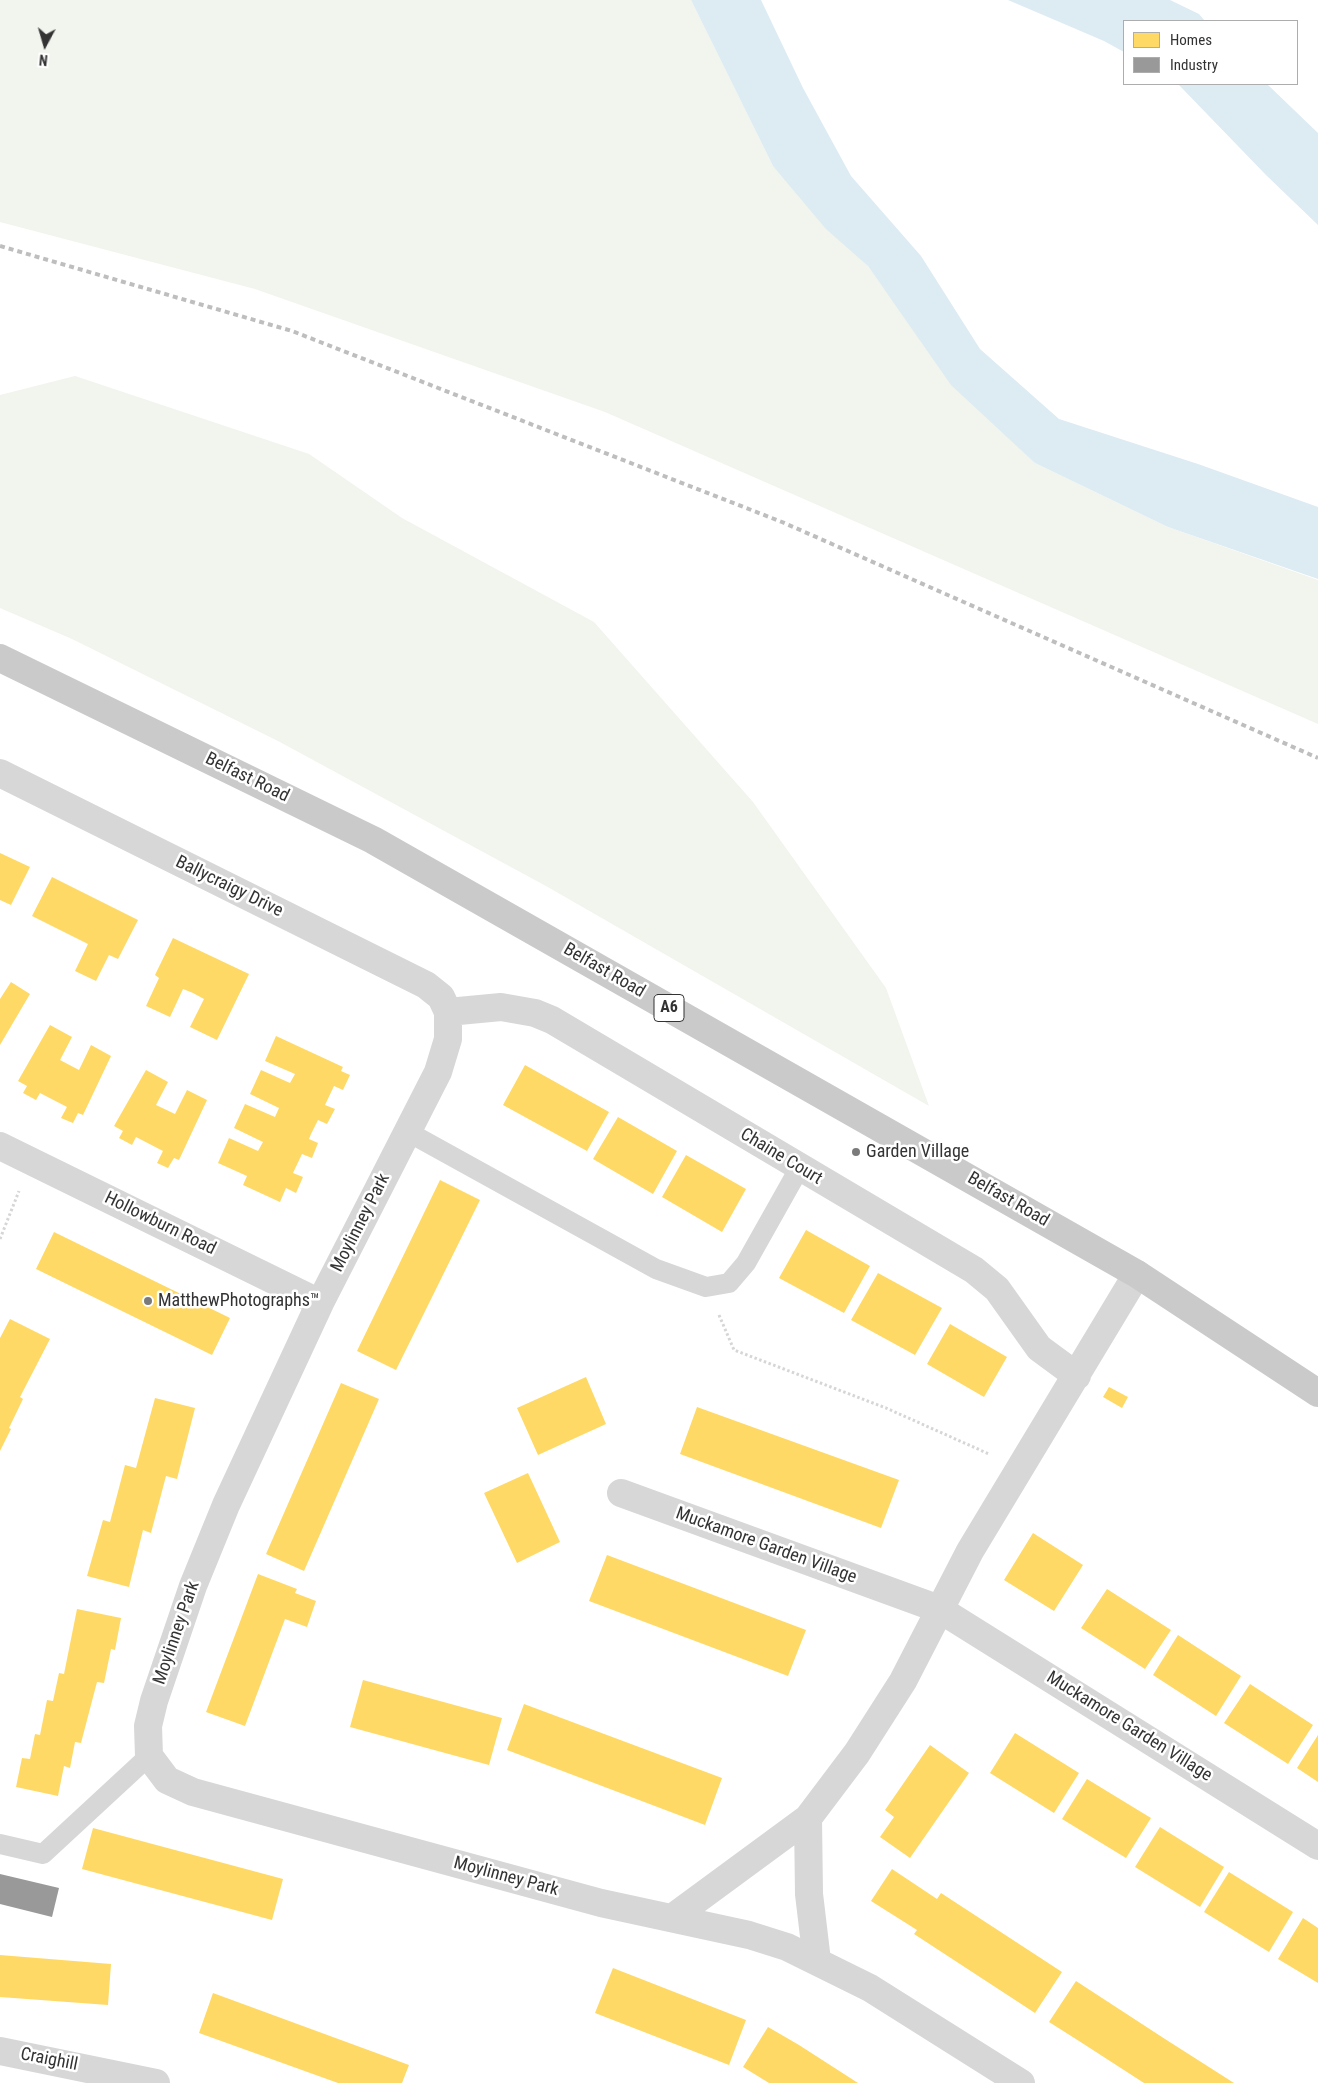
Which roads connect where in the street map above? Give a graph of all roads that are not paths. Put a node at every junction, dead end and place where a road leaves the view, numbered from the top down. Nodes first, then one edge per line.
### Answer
1 (0, 658) edge
2 (0, 773) edge
3 (448, 1012) junction
4 (408, 1132) junction
5 (0, 1146) edge
6 (800, 1168) junction
7 (1138, 1274) junction
8 (320, 1303) junction
9 (1077, 1376) junction
10 (1318, 1393) edge
11 (621, 1493) dead end
12 (939, 1609) junction
13 (149, 1756) junction
14 (808, 1818) junction
15 (0, 1844) edge
16 (1318, 1846) edge
17 (672, 1918) junction
18 (817, 1961) junction
19 (0, 2051) edge
20 (156, 2083) edge
21 (1021, 2083) edge

1 - 7 main road, Belfast Road / A6
2 - 3 street, Ballycraigy Drive
3 - 4 street, Moylinney Park
3 - 6 street, Chaine Court
4 - 6 lane
4 - 8 street, Moylinney Park
5 - 8 street, Hollowburn Road
6 - 9 street, Chaine Court
7 - 9 street
7 - 10 main road, Belfast Road / A6
8 - 13 street, Moylinney Park
9 - 12 street
11 - 12 street, Muckamore Garden Village
12 - 14 street
12 - 16 street, Muckamore Garden Village
13 - 15 lane
13 - 17 street, Moylinney Park
14 - 17 street
14 - 18 street
17 - 18 street
18 - 21 street
19 - 20 street, Craighill

